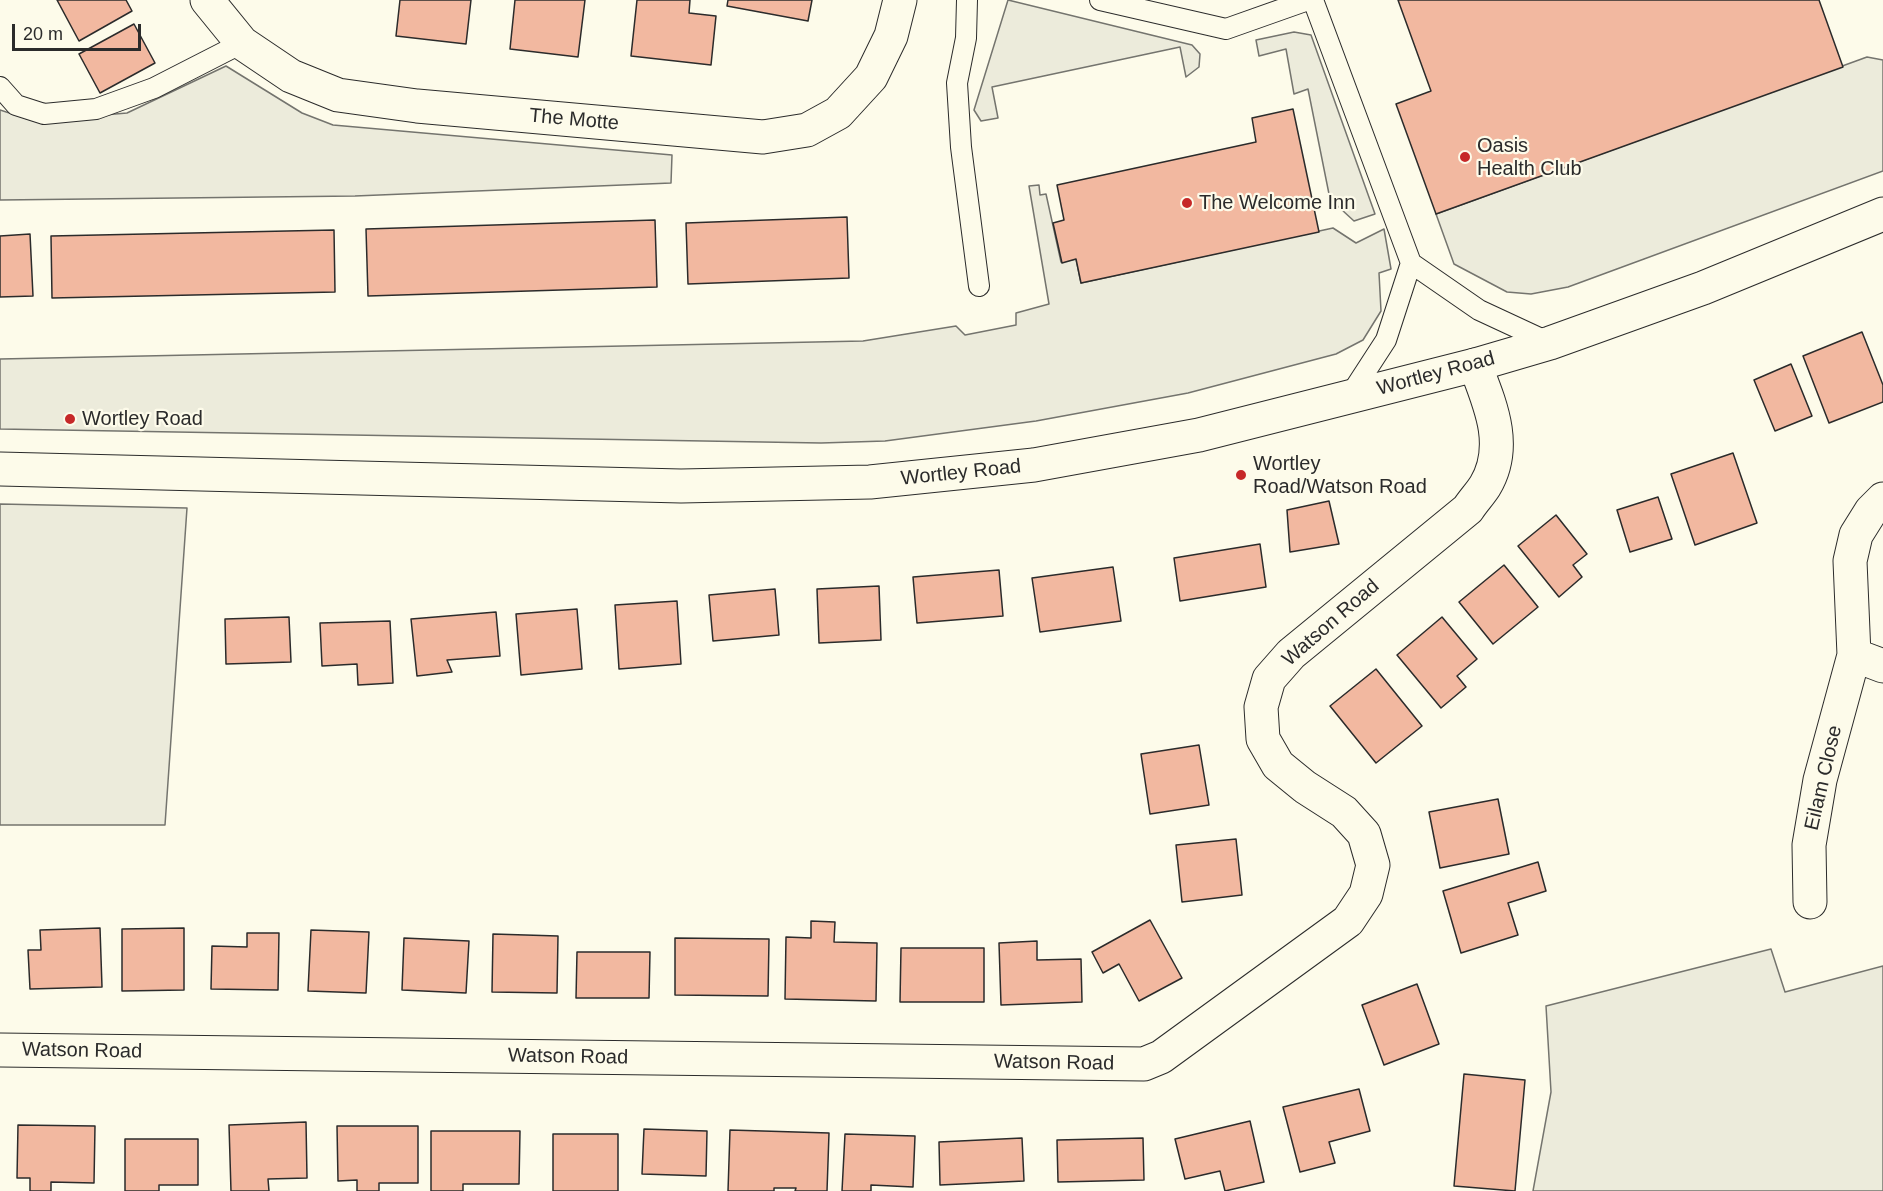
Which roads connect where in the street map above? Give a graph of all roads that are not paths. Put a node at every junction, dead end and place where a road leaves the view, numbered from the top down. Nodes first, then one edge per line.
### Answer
1 (207, 0) edge
2 (900, 0) edge
3 (967, 0) edge
4 (1100, 0) edge
5 (1308, 0) edge
6 (1313, 0) edge
7 (242, 43) junction
8 (0, 87) edge
9 (1883, 214) edge
10 (1411, 263) junction
11 (979, 286) dead end
12 (1550, 343) junction
13 (1475, 365) junction
14 (1349, 397) junction
15 (0, 469) edge
16 (1883, 499) edge
17 (1868, 661) edge
18 (1810, 902) dead end
19 (0, 1050) edge

1 - 7 street, The Motte
2 - 7 street, The Motte
3 - 11 lane
4 - 5 lane
6 - 10 lane
7 - 8 lane
9 - 12 street, Wortley Road
10 - 12 lane
10 - 14 lane
12 - 13 street, Wortley Road
13 - 14 street, Wortley Road
13 - 19 street, Watson Road
14 - 15 street, Wortley Road
16 - 17 street, Eilam Close
17 - 18 street, Eilam Close

